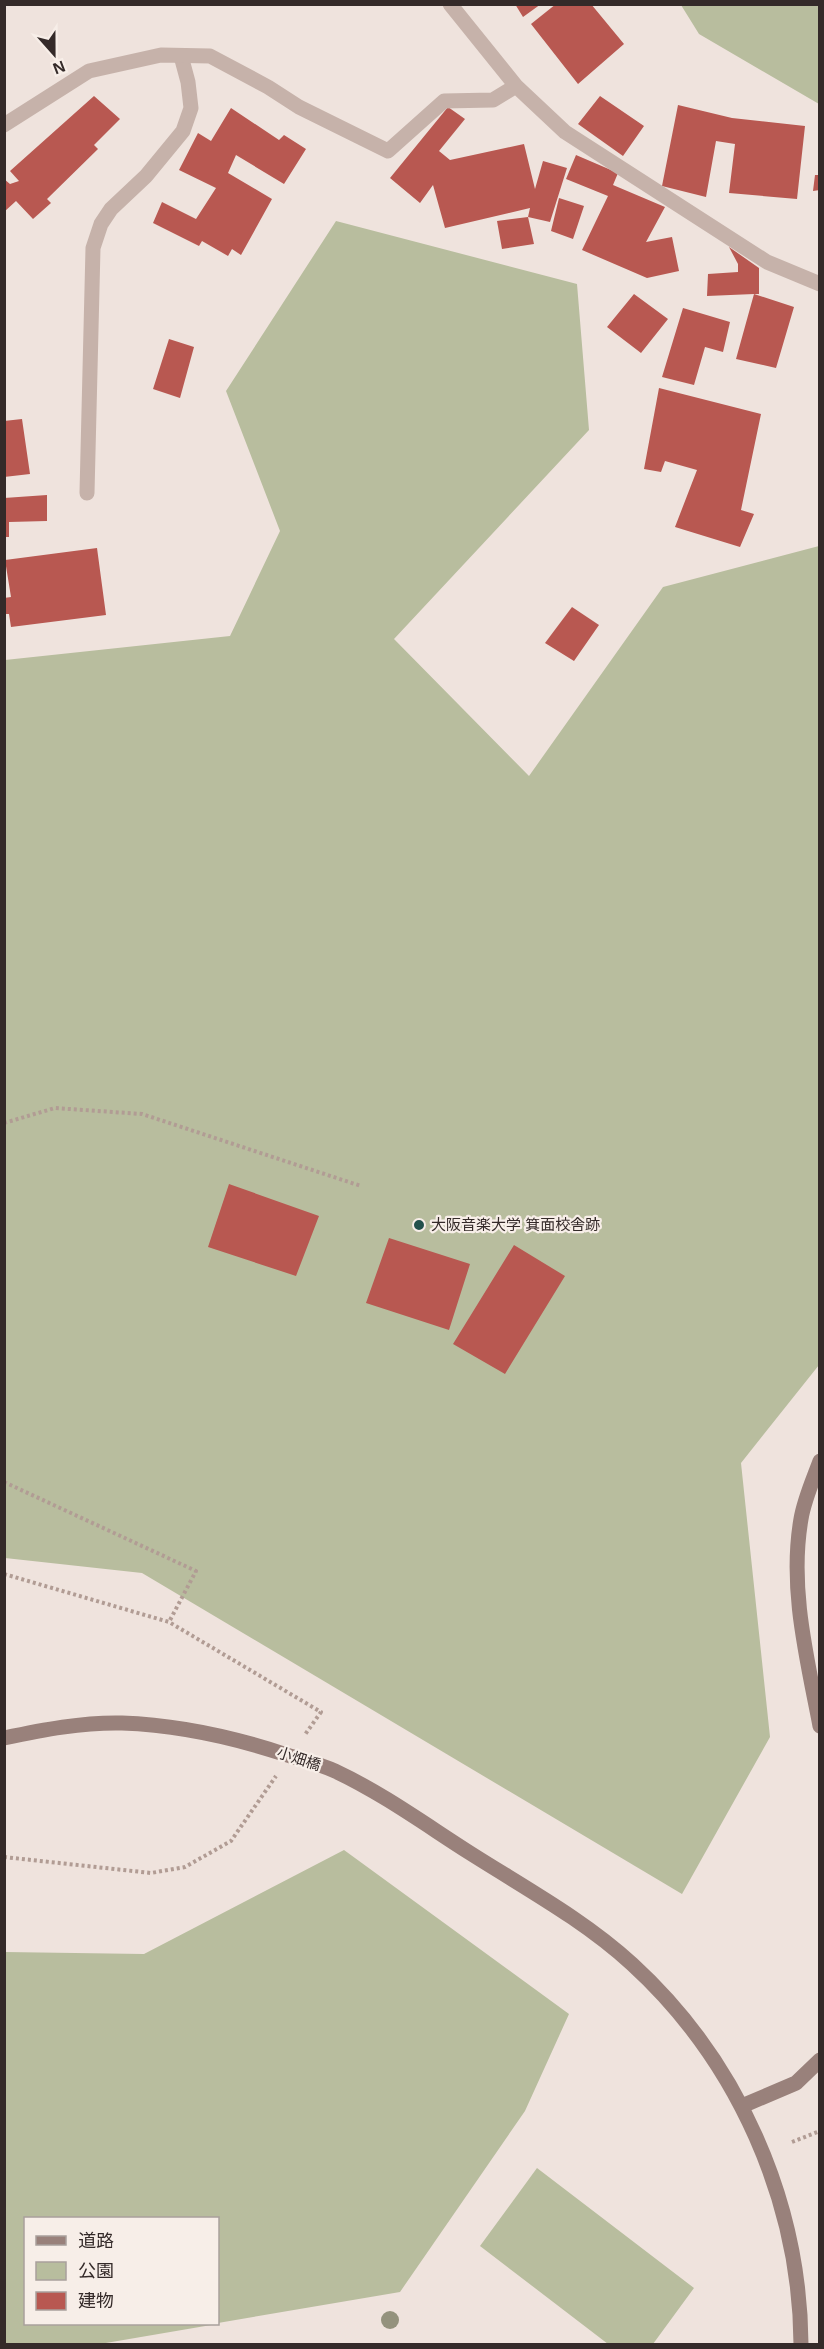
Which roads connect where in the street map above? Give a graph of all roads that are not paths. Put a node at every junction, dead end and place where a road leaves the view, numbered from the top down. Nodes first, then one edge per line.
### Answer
1 (450, 4) edge
2 (181, 56) junction
3 (516, 86) junction
4 (4, 125) edge
5 (819, 284) edge
6 (87, 493) dead end
7 (819, 1461) edge
8 (819, 1726) edge
9 (4, 1738) edge
10 (819, 2060) edge
11 (742, 2106) junction
12 (801, 2344) edge

1 - 3 street
2 - 3 street
2 - 4 street
2 - 6 street
3 - 5 street
7 - 8 street
9 - 11 street, 小畑橋
10 - 11 street
11 - 12 street, 小畑橋

